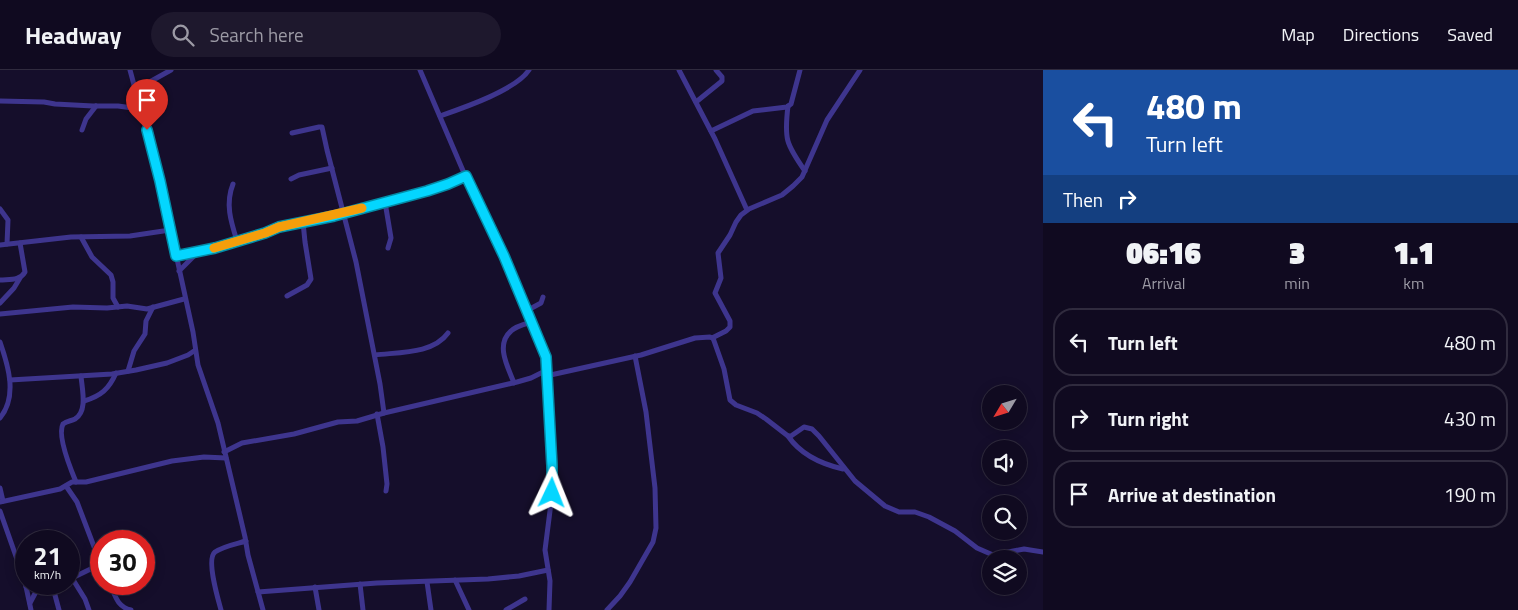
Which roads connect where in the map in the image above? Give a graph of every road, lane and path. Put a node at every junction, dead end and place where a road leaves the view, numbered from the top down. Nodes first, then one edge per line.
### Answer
1 (130, 70) edge
2 (171, 70) edge
3 (420, 70) edge
4 (529, 70) edge
5 (679, 70) edge
6 (716, 70) edge
7 (800, 70) edge
8 (860, 70) edge
9 (135, 90) junction
10 (0, 101) edge
11 (138, 101) junction
12 (696, 102) junction
13 (96, 106) junction
14 (788, 106) junction
15 (131, 107) junction
16 (140, 108) junction
17 (440, 116) junction
18 (82, 130) dead end
19 (711, 131) junction
20 (292, 133) dead end
21 (332, 168) junction
22 (805, 171) junction
23 (466, 176) junction
24 (292, 180) dead end
25 (233, 184) dead end
26 (385, 202) junction
27 (0, 209) edge
28 (747, 210) junction
29 (344, 213) junction
30 (303, 222) junction
31 (170, 230) junction
32 (81, 237) junction
33 (237, 241) junction
34 (20, 242) junction
35 (7, 244) junction
36 (0, 245) edge
37 (388, 248) dead end
38 (198, 252) junction
39 (176, 256) junction
40 (179, 271) junction
41 (20, 278) junction
42 (0, 280) edge
43 (287, 296) dead end
44 (543, 297) dead end
45 (184, 299) junction
46 (0, 303) edge
47 (118, 307) junction
48 (152, 307) junction
49 (528, 310) junction
50 (0, 314) edge
51 (532, 322) junction
52 (448, 333) dead end
53 (712, 338) junction
54 (0, 344) edge
55 (194, 351) junction
56 (375, 355) junction
57 (635, 356) junction
58 (128, 371) junction
59 (116, 373) junction
60 (546, 373) junction
61 (81, 376) junction
62 (10, 380) junction
63 (514, 383) junction
64 (84, 401) junction
65 (384, 413) junction
66 (377, 414) junction
67 (0, 418) edge
68 (788, 436) junction
69 (225, 455) junction
70 (843, 469) junction
71 (76, 482) junction
72 (66, 486) junction
73 (0, 488) edge
74 (386, 491) dead end
75 (2, 501) edge
76 (0, 512) edge
77 (2, 526) edge
78 (90, 536) edge
79 (246, 541) junction
80 (1043, 552) edge
81 (15, 560) edge
82 (548, 570) junction
83 (455, 580) junction
84 (427, 582) junction
85 (360, 584) junction
86 (315, 587) junction
87 (80, 592) edge
88 (258, 592) junction
89 (27, 595) edge
90 (35, 595) edge
91 (55, 595) edge
92 (114, 595) edge
93 (525, 599) dead end
94 (30, 608) edge
95 (59, 610) edge
96 (89, 610) edge
97 (131, 610) edge
98 (221, 610) edge
99 (263, 610) edge
100 (319, 610) edge
101 (363, 610) edge
102 (431, 610) edge
103 (469, 610) edge
104 (506, 610) edge
105 (549, 610) edge
106 (607, 610) edge

1 - 9 street
2 - 9 street
3 - 17 street
4 - 17 street
5 - 12 street
6 - 12 street
7 - 14 street
8 - 22 street
9 - 11 street
10 - 13 street
11 - 15 street
11 - 16 street
12 - 19 street
13 - 15 street
13 - 18 street
14 - 19 street
14 - 22 street
15 - 16 street
16 - 31 street
17 - 23 street
19 - 28 street
20 - 21 street
21 - 24 street
21 - 29 street
22 - 28 street
23 - 26 street
23 - 49 street
25 - 33 street
26 - 29 street
26 - 37 street
27 - 35 street
28 - 53 street
29 - 30 street
29 - 56 street
30 - 33 street
30 - 43 street
31 - 32 street
31 - 39 street
32 - 34 street
32 - 47 street
33 - 38 street
34 - 35 street
34 - 41 street
35 - 36 street
38 - 39 street
38 - 40 street
39 - 40 street
40 - 45 street
41 - 42 street
41 - 46 street
44 - 49 street
45 - 48 street
45 - 55 street
47 - 48 street
47 - 50 street
48 - 58 street
49 - 51 street
51 - 60 street
51 - 63 street
52 - 56 street
53 - 57 street
53 - 68 street
54 - 62 street
55 - 58 street
55 - 69 street
56 - 65 street
57 - 60 street
57 - 106 street
58 - 59 street
59 - 61 street
59 - 64 street
60 - 63 street
60 - 82 street
61 - 62 street
61 - 64 street
62 - 67 street
63 - 65 street
64 - 71 street
65 - 66 street
66 - 69 street
66 - 74 street
68 - 70 street
68 - 70 street
69 - 71 street
69 - 79 street
70 - 80 street
71 - 72 street
72 - 75 street
72 - 78 street
73 - 75 street
76 - 77 street
77 - 81 street
79 - 88 street
79 - 98 street
82 - 83 street
82 - 105 street
83 - 84 street
83 - 103 street
84 - 85 street
84 - 102 street
85 - 86 street
85 - 101 street
86 - 88 street
86 - 100 street
87 - 96 street
88 - 99 street
89 - 94 street
90 - 94 street
91 - 95 street
92 - 97 street
93 - 104 street

